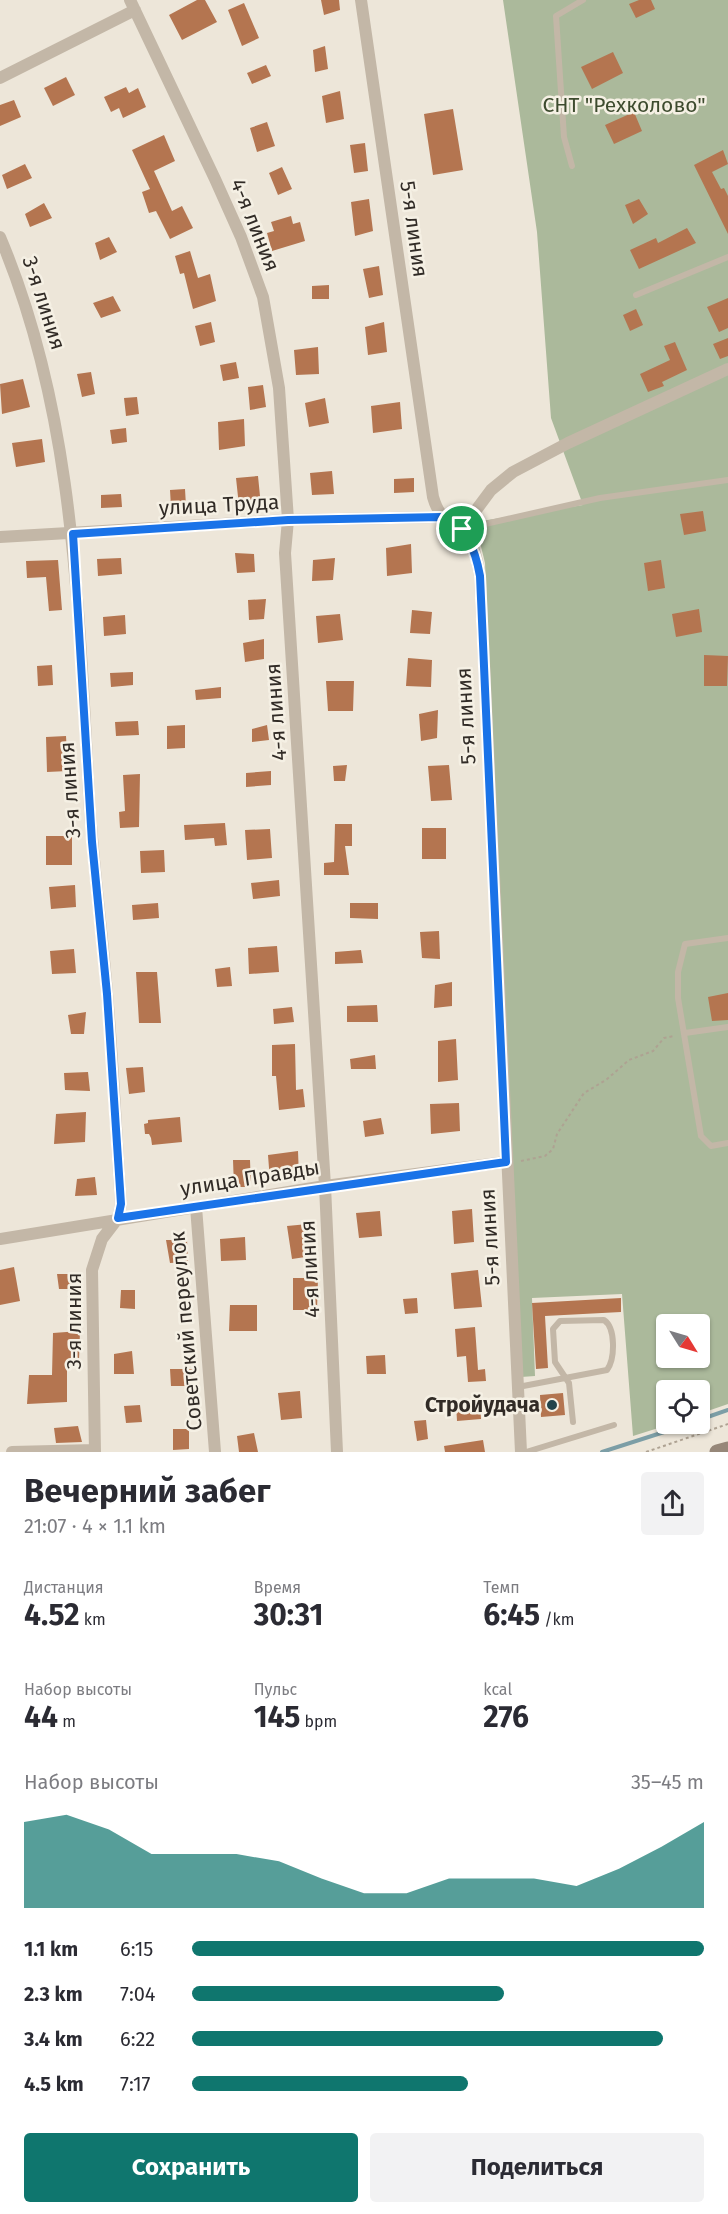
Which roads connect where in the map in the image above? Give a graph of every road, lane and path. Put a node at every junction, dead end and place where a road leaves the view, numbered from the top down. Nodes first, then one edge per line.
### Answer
1 (361, 0) edge
2 (584, 0) edge
3 (132, 5) edge
4 (0, 78) edge
5 (572, 166) dead end
6 (0, 237) edge
7 (728, 257) edge
8 (636, 295) dead end
9 (728, 369) edge
10 (728, 480) edge
11 (441, 517) junction
12 (288, 520) junction
13 (462, 529) junction
14 (73, 534) junction
15 (0, 537) edge
16 (728, 938) edge
17 (728, 1027) edge
18 (685, 1033) junction
19 (728, 1143) edge
20 (506, 1162) junction
21 (326, 1186) junction
22 (196, 1207) junction
23 (118, 1218) junction
24 (0, 1239) edge
25 (564, 1376) junction
26 (518, 1387) junction
27 (573, 1422) dead end
28 (728, 1424) edge
29 (614, 1425) dead end
30 (728, 1449) edge
31 (95, 1451) edge
32 (12, 1452) edge
33 (215, 1452) edge
34 (338, 1452) edge
35 (521, 1452) edge
36 (526, 1452) edge
37 (646, 1452) edge
38 (717, 1452) edge

1 - 11 street, 5-я линия
2 - 5 lane
3 - 4 street
3 - 12 street, 4-я линия
6 - 14 street, 3-я линия
7 - 8 lane
9 - 13 street
10 - 13 lane
11 - 12 street, улица Труда
11 - 13 street
12 - 14 street, улица Труда
12 - 21 street, 4-я линия
13 - 20 street, 5-я линия
14 - 15 street, улица Труда
14 - 23 street, 3-я линия
16 - 18 lane
17 - 18 lane
18 - 19 lane
18 - 20 path
20 - 21 street, улица Правды
20 - 26 street, 5-я линия
21 - 22 street, улица Правды
21 - 34 street, 4-я линия
22 - 23 street, улица Правды
22 - 33 street, Советский переулок
23 - 24 street, улица Правды
23 - 31 street, 3-я линия
25 - 25 lane
25 - 26 lane
25 - 27 lane
26 - 35 street, 5-я линия
28 - 37 path
29 - 36 lane
30 - 38 main road
31 - 32 street

